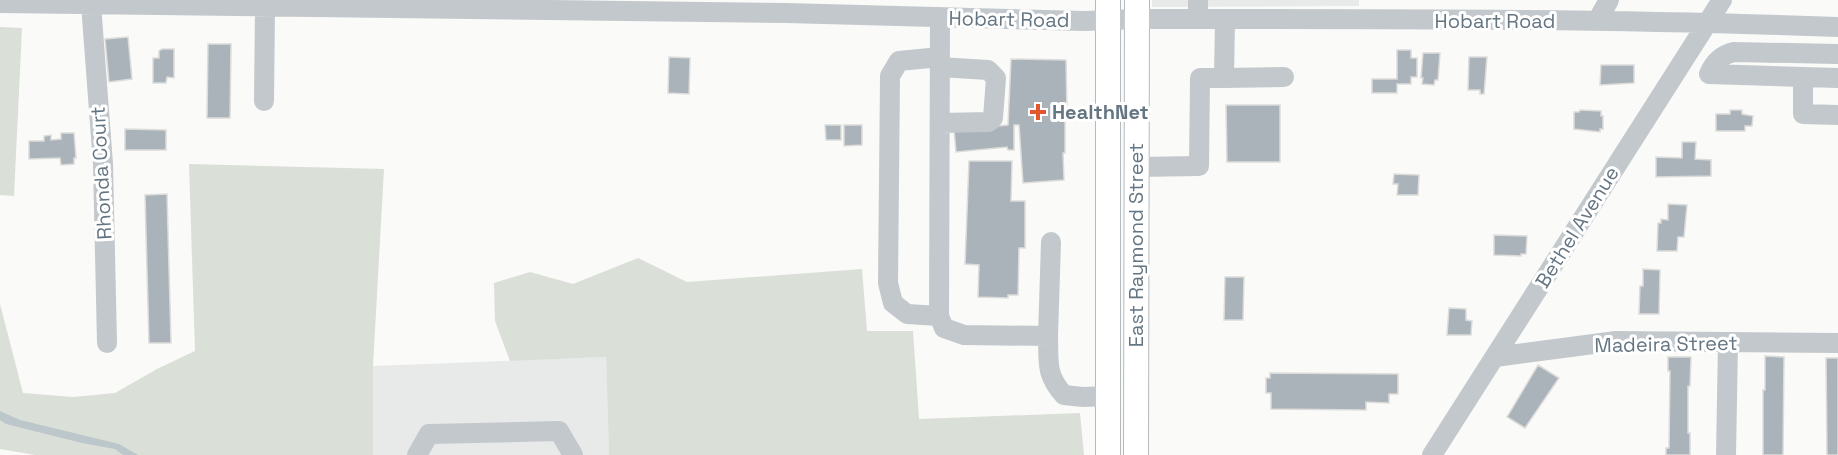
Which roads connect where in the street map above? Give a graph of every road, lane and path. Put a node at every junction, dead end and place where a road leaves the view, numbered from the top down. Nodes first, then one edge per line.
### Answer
1 (1609, 0) edge
2 (1722, 0) edge
3 (0, 3) edge
4 (91, 4) junction
5 (268, 4) edge
6 (528, 5) edge
7 (786, 7) edge
8 (991, 9) edge
9 (1137, 9) edge
10 (1108, 10) edge
11 (1198, 10) edge
12 (1367, 10) edge
13 (940, 17) junction
14 (1225, 19) junction
15 (1597, 21) junction
16 (1707, 22) junction
17 (1838, 27) edge
18 (1838, 54) edge
19 (940, 62) junction
20 (1803, 76) junction
21 (1284, 77) dead end
22 (1224, 78) junction
23 (1838, 78) edge
24 (264, 101) dead end
25 (1838, 116) edge
26 (940, 123) junction
27 (1136, 167) junction
28 (1051, 242) dead end
29 (939, 316) junction
30 (1048, 336) junction
31 (1728, 342) junction
32 (107, 343) dead end
33 (1838, 343) edge
34 (1494, 357) junction
35 (1108, 396) junction
36 (417, 455) edge
37 (573, 455) edge
38 (1108, 455) edge
39 (1136, 455) edge
40 (1432, 455) edge
41 (1726, 455) edge

1 - 15 street
2 - 16 street, Bethel Avenue
3 - 4 street, Hobart Road
4 - 5 street, Hobart Road
4 - 32 street, Rhonda Court
5 - 6 street, Hobart Road
5 - 24 street
6 - 7 street, Hobart Road
7 - 13 street, Hobart Road
8 - 10 street, Hobart Road
8 - 13 street, Hobart Road
9 - 10 street, Hobart Road
9 - 11 street, Hobart Road
9 - 27 main road, East Raymond Street
10 - 35 main road, East Raymond Street
11 - 14 street, Hobart Road
12 - 14 street, Hobart Road
12 - 15 street, Hobart Road
13 - 19 street
14 - 22 street
15 - 16 street, Hobart Road
16 - 17 street, Hobart Road
16 - 34 street, Bethel Avenue
18 - 20 street
19 - 26 street
19 - 26 street
19 - 29 street
20 - 23 street
20 - 25 street
21 - 22 street
22 - 27 street
26 - 29 street
27 - 39 main road, East Raymond Street
28 - 30 street
29 - 30 street
30 - 35 street
31 - 33 street, Madeira Street
31 - 34 street, Madeira Street
31 - 41 street
34 - 40 street, Bethel Avenue
35 - 38 main road, East Raymond Street
36 - 37 street

